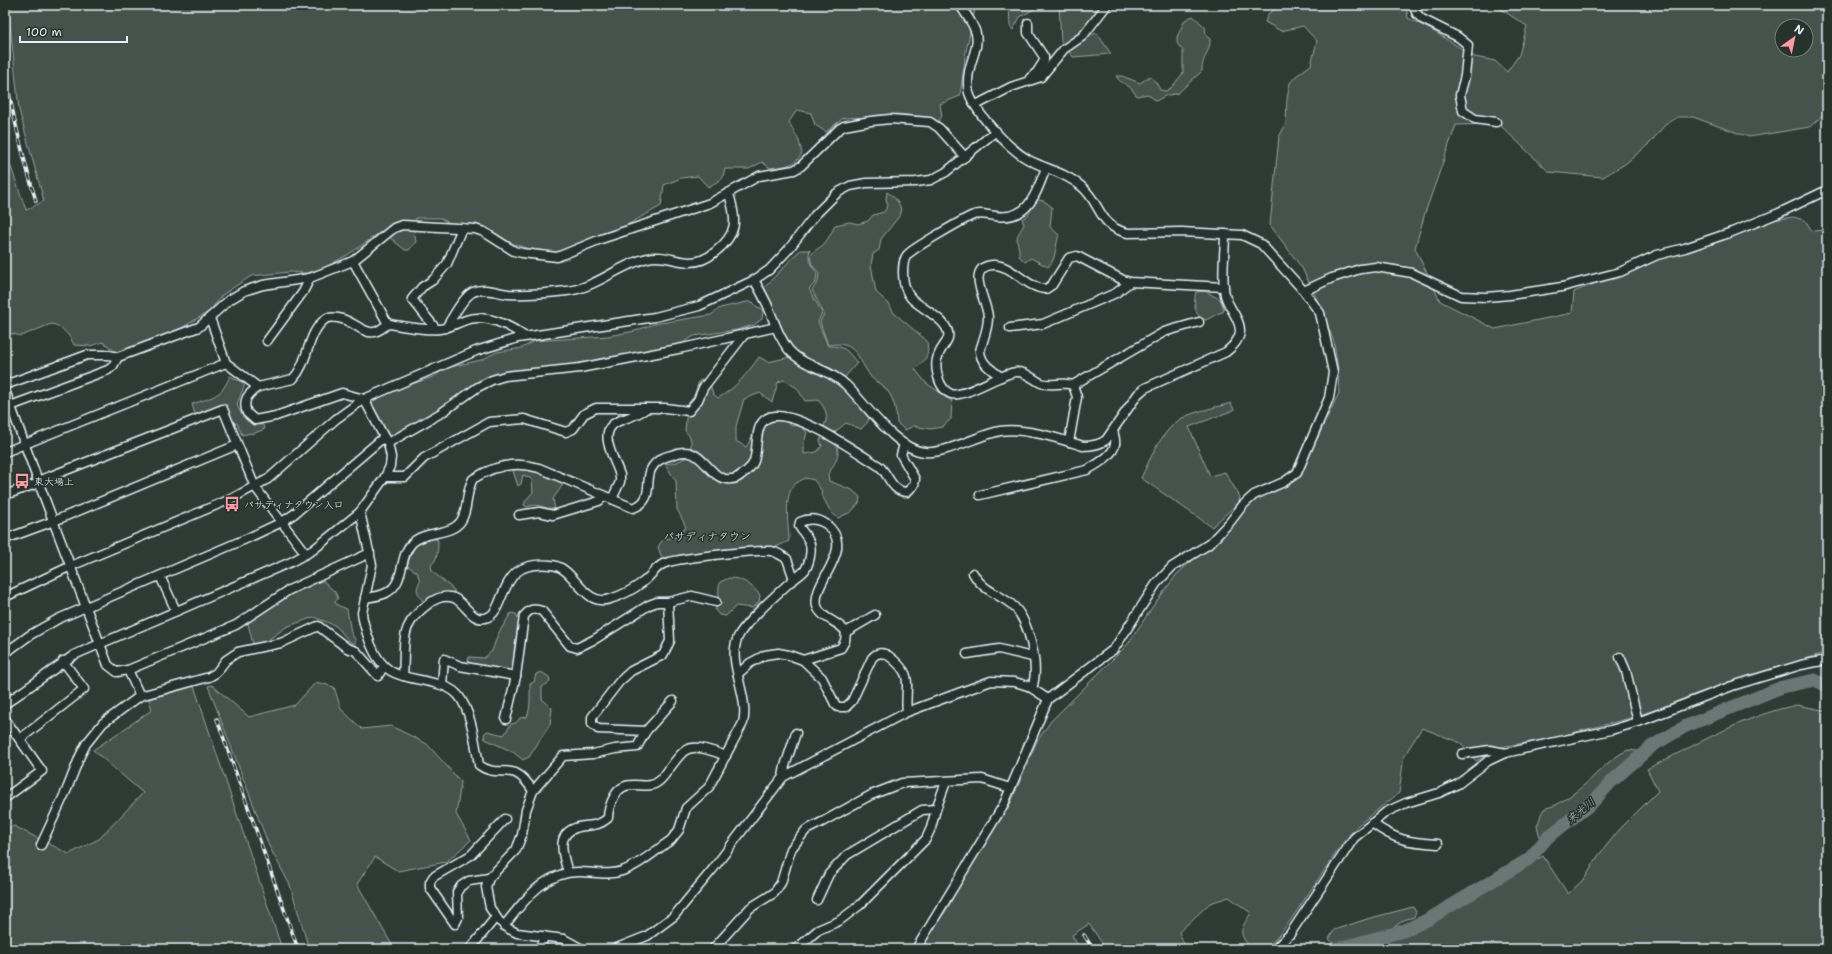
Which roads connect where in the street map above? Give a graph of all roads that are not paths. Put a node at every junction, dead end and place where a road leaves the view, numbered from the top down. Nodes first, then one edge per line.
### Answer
1 (960, 5) edge
2 (1106, 5) edge
3 (1412, 5) edge
4 (1028, 23) dead end
5 (1025, 81) junction
6 (976, 105) junction
7 (1496, 122) dead end
8 (996, 131) junction
9 (965, 157) junction
10 (1046, 168) junction
11 (1827, 190) edge
12 (729, 194) junction
13 (462, 228) junction
14 (1225, 234) junction
15 (353, 261) junction
16 (310, 278) junction
17 (754, 280) junction
18 (1130, 282) junction
19 (1224, 287) junction
20 (1304, 291) junction
21 (210, 318) junction
22 (1199, 322) dead end
23 (388, 324) junction
24 (776, 327) junction
25 (446, 328) junction
26 (1010, 328) dead end
27 (436, 329) junction
28 (744, 335) junction
29 (524, 336) junction
30 (267, 341) dead end
31 (118, 357) junction
32 (226, 363) junction
33 (1001, 377) junction
34 (5, 385) edge
35 (1073, 385) junction
36 (258, 387) junction
37 (5, 390) edge
38 (364, 399) junction
39 (8, 407) edge
40 (647, 408) junction
41 (1113, 431) junction
42 (386, 440) junction
43 (1069, 442) junction
44 (26, 444) junction
45 (904, 444) junction
46 (237, 445) junction
47 (5, 452) edge
48 (385, 477) junction
49 (38, 482) junction
50 (255, 487) junction
51 (5, 495) edge
52 (980, 495) dead end
53 (604, 496) junction
54 (612, 499) junction
55 (360, 512) junction
56 (519, 515) dead end
57 (54, 521) junction
58 (282, 522) junction
59 (5, 539) edge
60 (370, 553) junction
61 (306, 554) junction
62 (71, 566) junction
63 (973, 573) dead end
64 (160, 576) junction
65 (794, 579) junction
66 (6, 595) edge
67 (365, 598) junction
68 (668, 602) junction
69 (716, 602) dead end
70 (86, 607) junction
71 (176, 611) junction
72 (875, 615) dead end
73 (846, 632) junction
74 (100, 642) junction
75 (5, 653) edge
76 (966, 654) dead end
77 (1032, 657) junction
78 (1620, 657) dead end
79 (803, 660) junction
80 (1827, 660) edge
81 (63, 661) junction
82 (384, 666) junction
83 (128, 670) junction
84 (738, 674) junction
85 (403, 676) junction
86 (516, 676) junction
87 (442, 685) junction
88 (1032, 688) junction
89 (140, 696) junction
90 (1048, 699) junction
91 (673, 701) dead end
92 (5, 704) edge
93 (907, 712) junction
94 (5, 719) edge
95 (506, 719) dead end
96 (1638, 722) junction
97 (646, 731) junction
98 (796, 733) dead end
99 (20, 739) junction
100 (1506, 753) junction
101 (1462, 754) dead end
102 (726, 756) junction
103 (784, 777) junction
104 (946, 782) junction
105 (5, 786) edge
106 (1010, 788) junction
107 (533, 791) junction
108 (8, 796) edge
109 (936, 809) junction
110 (505, 819) dead end
111 (1372, 822) junction
112 (1438, 844) dead end
113 (41, 845) dead end
114 (568, 872) junction
115 (489, 878) junction
116 (817, 900) dead end
117 (496, 917) junction
118 (504, 926) junction
119 (544, 936) junction
120 (470, 949) edge
121 (540, 949) edge
122 (582, 949) edge
123 (614, 949) edge
124 (713, 949) edge
125 (796, 949) edge
126 (916, 949) edge
127 (1275, 949) edge

1 - 6 street
2 - 5 street
3 - 7 street
4 - 5 street
5 - 6 street
6 - 8 street
8 - 9 street
8 - 10 street
9 - 12 street
9 - 17 street
10 - 14 street
10 - 33 street
11 - 20 street
12 - 13 street
12 - 25 street
13 - 15 street
13 - 27 street
14 - 19 street
14 - 20 street
15 - 16 street
15 - 23 street
16 - 21 street
16 - 30 street
17 - 24 street
17 - 29 street
18 - 19 street
18 - 26 street
18 - 33 street
19 - 41 street
20 - 90 street
21 - 31 street
21 - 32 street
22 - 35 street
23 - 27 street
23 - 36 street
24 - 28 street
24 - 45 street
25 - 27 street
25 - 29 street
28 - 40 street
28 - 42 street
29 - 38 street
31 - 34 street
31 - 39 street
32 - 36 street
32 - 44 street
33 - 35 street
35 - 43 street
36 - 38 street
37 - 39 street
38 - 42 street
38 - 50 street
39 - 44 street
40 - 48 street
40 - 54 street
41 - 43 street
41 - 52 street
42 - 48 street
42 - 58 street
43 - 45 street
44 - 47 street
44 - 49 street
45 - 54 street
46 - 49 street
46 - 50 street
46 - 57 street
48 - 55 street
49 - 51 street
49 - 57 street
50 - 58 street
50 - 62 street
53 - 54 street
53 - 56 street
53 - 67 street
55 - 60 street
55 - 61 street
57 - 59 street
57 - 62 street
58 - 61 street
58 - 64 street
60 - 67 street
60 - 83 street
61 - 71 street
62 - 66 street
62 - 70 street
63 - 77 street
64 - 70 street
64 - 71 street
65 - 73 street
65 - 84 street
65 - 85 street
67 - 82 street
68 - 69 street
68 - 86 street
68 - 97 street
70 - 74 street
70 - 75 street
71 - 74 street
72 - 73 street
73 - 79 street
74 - 81 street
74 - 83 street
76 - 77 street
77 - 88 street
78 - 96 street
79 - 84 street
79 - 93 street
80 - 96 street
81 - 92 street
81 - 99 street
82 - 85 street
82 - 89 street
83 - 89 street
84 - 102 street
85 - 87 street
86 - 87 street
86 - 95 street
87 - 107 street
88 - 90 street
88 - 93 street
89 - 113 street
90 - 106 street
91 - 97 street
93 - 103 street
94 - 99 street
96 - 100 street
97 - 107 street
98 - 103 street
99 - 108 street
100 - 101 street
100 - 111 street
102 - 114 street
102 - 114 street
103 - 123 street
104 - 106 street
104 - 109 street
104 - 124 street
105 - 108 street
106 - 126 street
107 - 115 street
109 - 116 street
109 - 125 street
110 - 115 street
111 - 112 street
111 - 127 street
114 - 118 street
115 - 117 street
117 - 118 street
117 - 120 street
118 - 119 street
119 - 121 street
119 - 122 street

